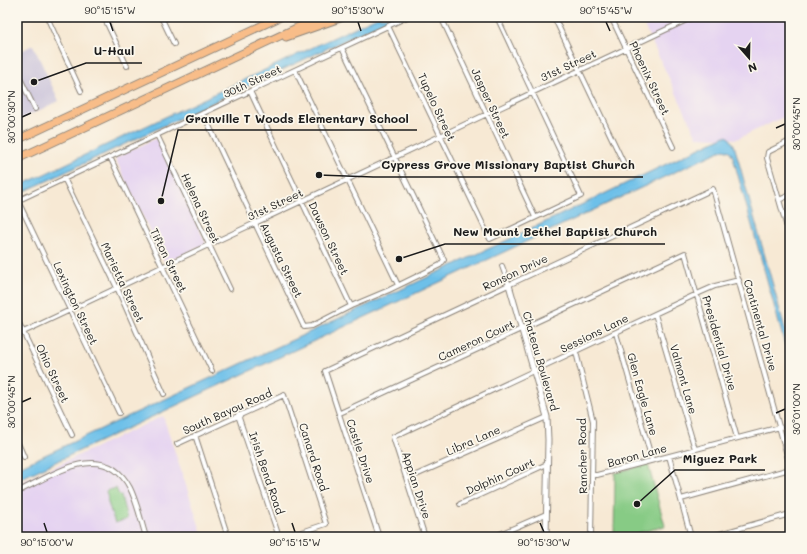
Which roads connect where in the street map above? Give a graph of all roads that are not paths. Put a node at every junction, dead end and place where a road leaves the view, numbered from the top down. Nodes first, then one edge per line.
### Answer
1 (47, 17) edge
2 (104, 17) edge
3 (161, 17) edge
4 (280, 17) edge
5 (285, 17) edge
6 (320, 17) edge
7 (343, 17) edge
8 (407, 17) edge
9 (442, 17) edge
10 (497, 17) edge
11 (554, 17) edge
12 (611, 17) edge
13 (693, 17) edge
14 (388, 26) junction
15 (256, 28) junction
16 (174, 44) dead end
17 (254, 48) junction
18 (342, 48) junction
19 (626, 48) junction
20 (127, 66) dead end
21 (295, 70) junction
22 (579, 70) junction
23 (17, 72) edge
24 (81, 91) dead end
25 (533, 91) junction
26 (250, 92) junction
27 (35, 110) dead end
28 (203, 113) junction
29 (486, 113) junction
30 (157, 135) junction
31 (440, 136) junction
32 (17, 140) edge
33 (790, 141) edge
34 (673, 147) dead end
35 (110, 157) junction
36 (394, 158) junction
37 (17, 159) edge
38 (626, 168) dead end
39 (64, 178) junction
40 (348, 179) junction
41 (713, 189) joint
42 (790, 195) edge
43 (779, 200) junction
44 (17, 201) edge
45 (302, 201) junction
46 (535, 218) junction
47 (255, 223) junction
48 (790, 238) edge
49 (209, 245) junction
50 (685, 253) joint
51 (502, 266) dead end
52 (163, 267) junction
53 (739, 280) junction
54 (398, 285) junction
55 (509, 285) junction
56 (117, 289) junction
57 (230, 289) dead end
58 (697, 294) junction
59 (351, 306) junction
60 (70, 311) junction
61 (655, 314) junction
62 (17, 319) edge
63 (522, 329) junction
64 (23, 332) junction
65 (616, 333) junction
66 (17, 335) edge
67 (576, 352) junction
68 (325, 371) joint
69 (212, 372) dead end
70 (534, 372) junction
71 (164, 394) dead end
72 (284, 395) joint
73 (119, 413) dead end
74 (340, 413) junction
75 (238, 415) junction
76 (547, 417) junction
77 (780, 427) junction
78 (196, 435) junction
79 (72, 436) dead end
80 (393, 438) joint
81 (737, 438) junction
82 (17, 441) edge
83 (177, 444) dead end
84 (694, 449) junction
85 (669, 456) junction
86 (24, 457) dead end
87 (652, 460) junction
88 (547, 464) junction
89 (790, 466) edge
90 (790, 469) edge
91 (592, 475) junction
92 (407, 479) junction
93 (17, 492) edge
94 (680, 499) junction
95 (460, 504) dead end
96 (546, 514) junction
97 (790, 514) edge
98 (146, 537) edge
99 (228, 537) edge
100 (279, 537) edge
101 (287, 537) edge
102 (379, 537) edge
103 (425, 537) edge
104 (493, 537) edge
105 (546, 537) edge
106 (591, 537) edge
107 (691, 537) edge
108 (709, 537) edge

1 - 24 street
2 - 20 street
3 - 16 street
4 - 15 highway
5 - 15 highway
6 - 17 highway
7 - 17 highway
8 - 14 street, 30th Street
9 - 29 street, Jasper Street
10 - 25 street
11 - 22 street
12 - 19 street, Phoenix Street
13 - 19 street, 31st Street
14 - 18 street, 30th Street
14 - 31 street, Tupelo Street
15 - 32 highway
17 - 37 highway
18 - 21 street, 30th Street
18 - 36 street
19 - 22 street, 31st Street
19 - 34 street, Phoenix Street
21 - 26 street, 30th Street
21 - 40 street
22 - 25 street, 31st Street
22 - 38 street
23 - 27 street
25 - 29 street, 31st Street
25 - 46 street
26 - 28 street, 30th Street
26 - 45 street, Dawson Street
28 - 30 street, 30th Street
28 - 47 street, Augusta Street
29 - 31 street, 31st Street
29 - 46 street, Jasper Street
30 - 35 street, 30th Street
30 - 49 street, Helena Street
31 - 36 street, 31st Street
31 - 46 street, Tupelo Street
33 - 43 street
35 - 39 street, 30th Street
35 - 52 street, Tifton Street
36 - 40 street, 31st Street
36 - 54 street
39 - 44 street, 30th Street
39 - 56 street, Marietta Street
40 - 45 street, 31st Street
40 - 54 street
41 - 53 street, Continental Drive
41 - 55 street, Ronson Drive
42 - 43 street
43 - 48 street
44 - 60 street, Lexington Street
45 - 47 street, 31st Street
45 - 59 street, Dawson Street
47 - 49 street, 31st Street
47 - 59 street, Augusta Street
49 - 52 street, 31st Street
49 - 57 street, Helena Street
50 - 58 street, Presidential Drive
50 - 63 street, Cameron Court
51 - 55 street, Chateau Boulevard
52 - 56 street, 31st Street
52 - 69 street, Tifton Street
53 - 58 street, Sessions Lane
53 - 77 street, Continental Drive
54 - 59 street
55 - 63 street, Chateau Boulevard
55 - 68 street, Ronson Drive
56 - 60 street, 31st Street
56 - 71 street, Marietta Street
58 - 61 street, Sessions Lane
58 - 81 street, Presidential Drive
60 - 64 street, 31st Street
60 - 73 street, Lexington Street
61 - 65 street, Sessions Lane
61 - 84 street, Valmont Lane
62 - 64 street, Ohio Street
63 - 70 street, Chateau Boulevard
63 - 74 street, Cameron Court
64 - 66 street, 31st Street
64 - 79 street, Ohio Street
65 - 67 street, Sessions Lane
65 - 87 street, Glen Eagle Lane
67 - 70 street, Sessions Lane
67 - 91 street, Rancher Road
68 - 74 street, Castle Drive
70 - 76 street, Chateau Boulevard
70 - 80 street, Sessions Lane
72 - 75 street, South Bayou Road
72 - 101 street, Canard Road
74 - 102 street, Castle Drive
75 - 78 street, South Bayou Road
75 - 100 street, Irish Bend Road
76 - 88 street, Chateau Boulevard
76 - 92 street, Libra Lane
77 - 81 street, Baron Lane
77 - 89 street, Continental Drive
78 - 83 street, South Bayou Road
78 - 99 street
80 - 92 street, Appian Drive
81 - 84 street, Baron Lane
82 - 86 street
84 - 85 street, Baron Lane
85 - 87 street, Baron Lane
85 - 94 street
87 - 91 street, Baron Lane
88 - 95 street, Dolphin Court
88 - 96 street, Chateau Boulevard
90 - 94 street
91 - 106 street, Rancher Road
92 - 103 street, Appian Drive
93 - 98 street
94 - 107 street
96 - 104 street
96 - 105 street, Chateau Boulevard
97 - 108 street

